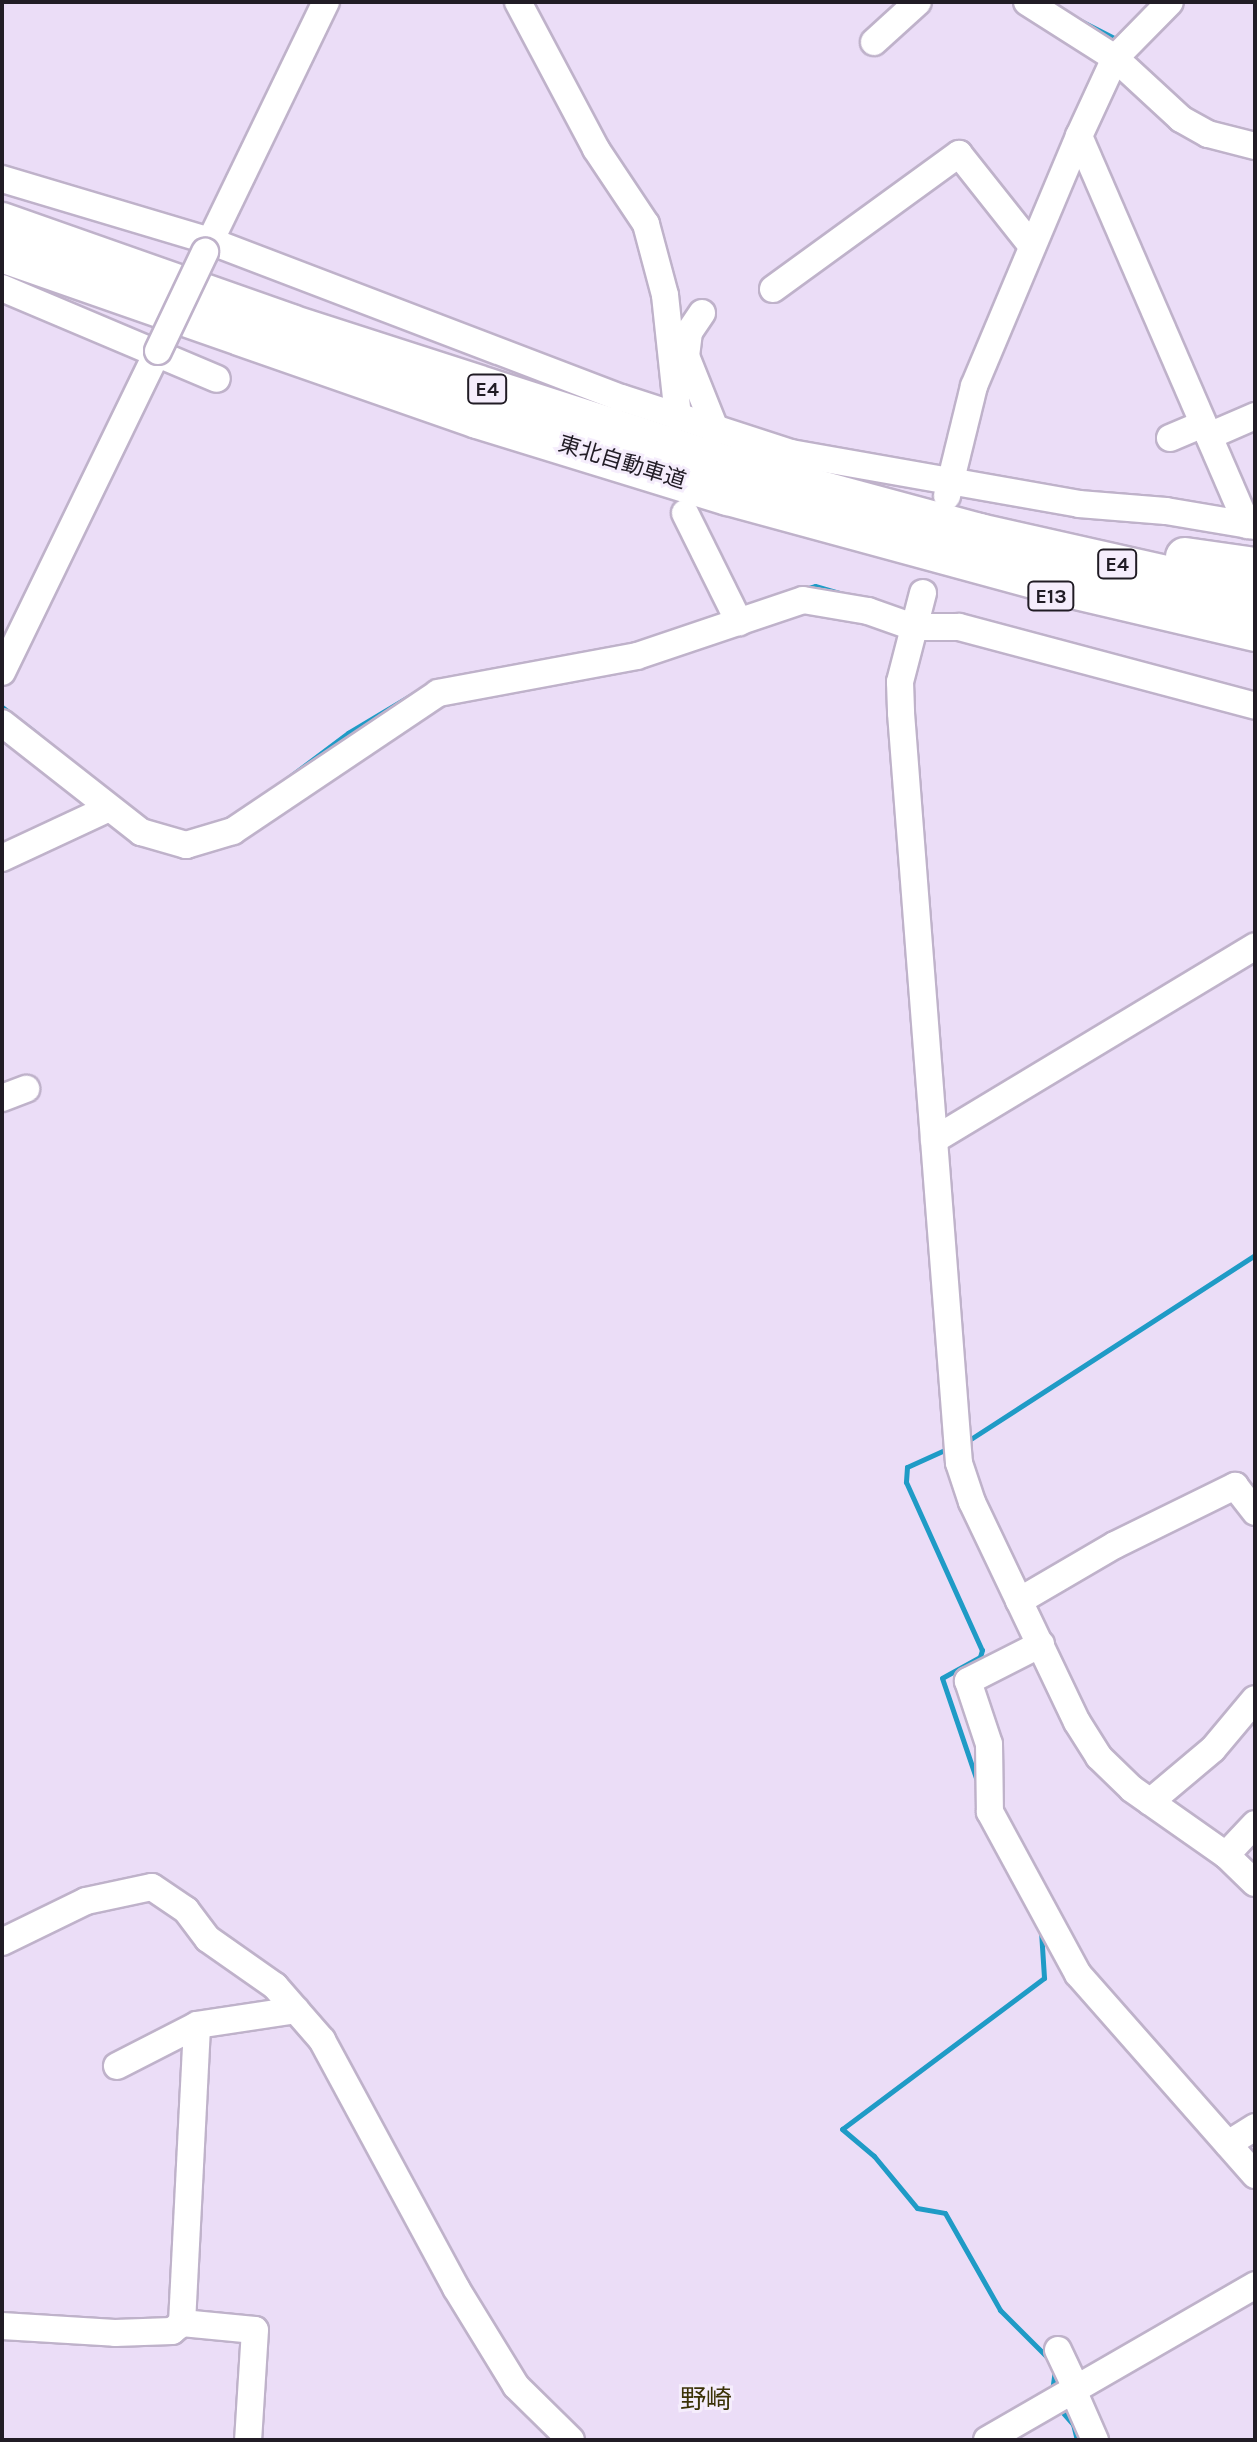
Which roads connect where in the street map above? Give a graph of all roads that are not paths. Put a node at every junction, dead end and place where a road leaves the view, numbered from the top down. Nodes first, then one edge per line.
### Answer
1 (326, 2) edge
2 (518, 2) edge
3 (918, 2) edge
4 (1027, 2) edge
5 (1170, 2) edge
6 (874, 42) dead end
7 (1124, 49) junction
8 (1079, 136) junction
9 (1255, 146) edge
10 (2, 179) edge
11 (2, 222) edge
12 (1031, 245) junction
13 (208, 247) junction
14 (2, 253) edge
15 (2, 288) edge
16 (773, 289) dead end
17 (702, 313) dead end
18 (156, 353) junction
19 (217, 379) dead end
20 (1255, 416) edge
21 (678, 417) junction
22 (1206, 430) junction
23 (716, 431) junction
24 (1170, 438) dead end
25 (950, 488) junction
26 (685, 513) dead end
27 (1251, 525) edge
28 (849, 531) junction
29 (979, 533) junction
30 (1255, 567) edge
31 (1255, 595) edge
32 (917, 611) junction
33 (734, 614) junction
34 (1255, 632) edge
35 (1255, 656) edge
36 (2, 672) edge
37 (1255, 706) edge
38 (2, 723) edge
39 (107, 809) junction
40 (2, 858) edge
41 (1255, 946) edge
42 (934, 1140) junction
43 (1255, 1512) edge
44 (1019, 1601) junction
45 (1041, 1644) junction
46 (1255, 1699) edge
47 (1150, 1802) junction
48 (1255, 1824) edge
49 (1226, 1855) junction
50 (1255, 1883) edge
51 (2, 1942) edge
52 (296, 2010) junction
53 (197, 2025) junction
54 (117, 2066) dead end
55 (1255, 2127) edge
56 (1228, 2144) junction
57 (1255, 2175) edge
58 (1255, 2285) edge
59 (182, 2323) junction
60 (2, 2326) edge
61 (1058, 2350) dead end
62 (1065, 2395) junction
63 (248, 2440) edge
64 (571, 2440) edge
65 (987, 2440) edge
66 (1095, 2440) edge

1 - 13 street
2 - 21 street
3 - 6 street
4 - 7 street
5 - 7 street
7 - 8 street
7 - 9 street
8 - 12 street
8 - 22 street
10 - 13 street
11 - 29 highway, 東北自動車道 / E4
12 - 16 street
12 - 25 street
13 - 18 street, bridge
13 - 21 street
14 - 28 highway, 東北自動車道 / E4
15 - 18 street
17 - 23 street
18 - 19 street
18 - 36 street
20 - 22 street
21 - 23 street
22 - 24 street
22 - 27 street
23 - 25 street
25 - 27 street
26 - 33 street
28 - 34 highway, 東北自動車道 / E4
28 - 35 highway, E13
29 - 30 highway
29 - 31 highway, 東北自動車道 / E4
32 - 33 street
32 - 37 street
32 - 42 street
33 - 39 street
38 - 39 street
39 - 40 street
41 - 42 street
42 - 44 street
43 - 44 street
44 - 45 street
45 - 47 street
45 - 56 street
46 - 47 street
47 - 49 street
48 - 49 street
49 - 50 street
51 - 52 street
52 - 53 street
52 - 64 street
53 - 54 street
53 - 59 street
55 - 56 street
56 - 57 street
58 - 62 street
59 - 60 street
59 - 63 street
61 - 62 street
62 - 65 street
62 - 66 street

